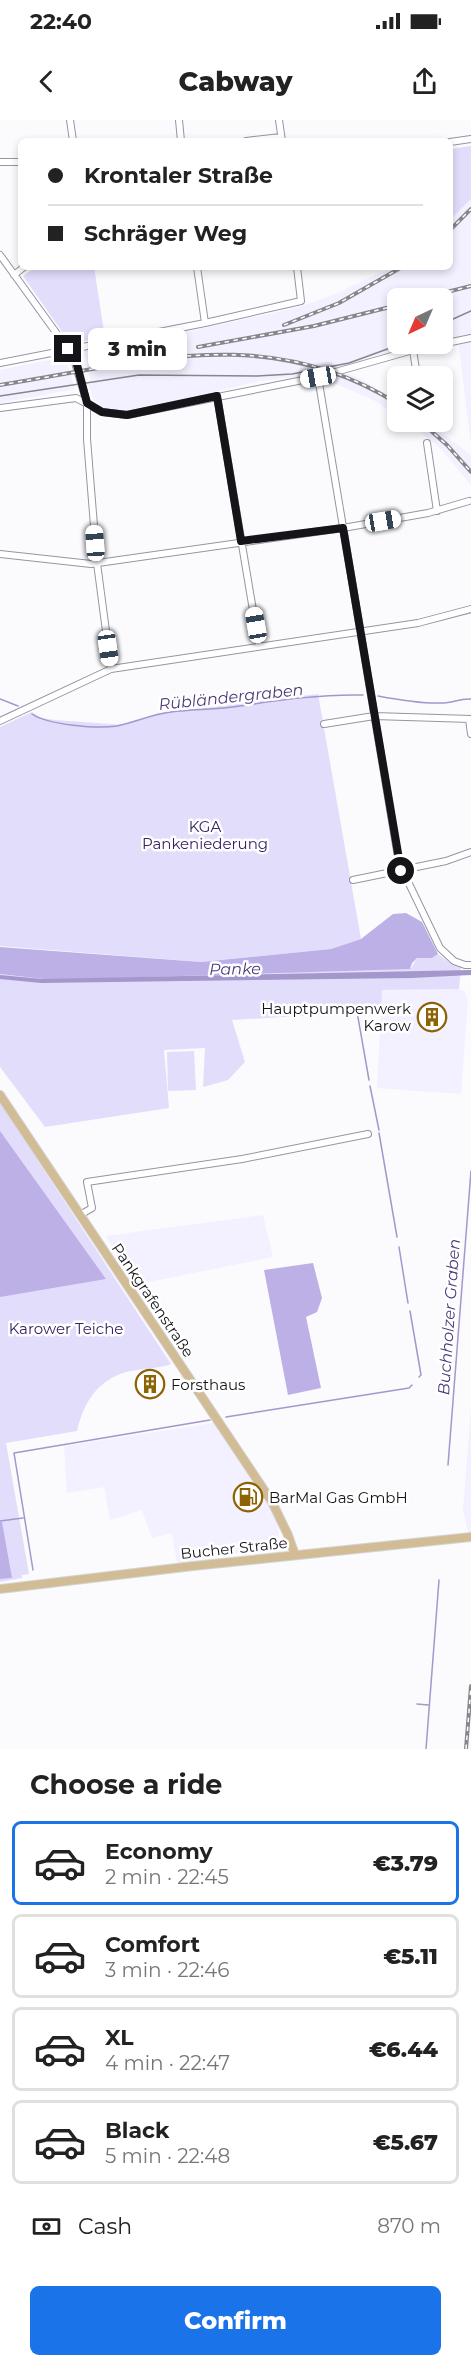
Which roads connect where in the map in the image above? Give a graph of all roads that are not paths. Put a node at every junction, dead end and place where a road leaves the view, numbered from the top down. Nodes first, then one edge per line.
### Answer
1 (70, 120) edge
2 (179, 120) edge
3 (279, 120) edge
4 (73, 138) edge
5 (181, 138) edge
6 (281, 138) edge
7 (471, 138) edge
8 (453, 141) edge
9 (0, 162) edge
10 (18, 162) edge
11 (0, 255) edge
12 (20, 270) edge
13 (197, 270) edge
14 (297, 270) edge
15 (14, 274) junction
16 (205, 323) junction
17 (471, 338) edge
18 (453, 342) edge
19 (68, 349) junction
20 (401, 354) edge
21 (0, 363) edge
22 (318, 377) junction
23 (217, 396) junction
24 (87, 403) junction
25 (0, 408) edge
26 (427, 443) dead end
27 (469, 501) dead end
28 (437, 510) junction
29 (343, 528) junction
30 (241, 541) junction
31 (0, 554) edge
32 (97, 563) junction
33 (471, 609) edge
34 (359, 631) junction
35 (259, 646) junction
36 (111, 669) junction
37 (374, 716) junction
38 (470, 719) edge
39 (0, 721) edge
40 (324, 724) dead end
41 (471, 734) edge
42 (471, 852) edge
43 (401, 871) junction
44 (353, 880) dead end
45 (471, 965) edge
46 (0, 1095) edge
47 (368, 1134) dead end
48 (80, 1215) junction
49 (470, 1537) edge
50 (295, 1555) junction
51 (0, 1589) edge

1 - 4 street
2 - 5 street
3 - 6 street
7 - 8 street
9 - 10 street
11 - 15 street
12 - 15 street
13 - 16 street
14 - 16 street
15 - 19 street
16 - 19 street
17 - 18 street
19 - 21 street
19 - 24 street
20 - 22 street
22 - 23 street
22 - 29 street
23 - 24 street
23 - 30 street
24 - 25 street
24 - 32 street
26 - 28 street
27 - 28 street
28 - 29 street
29 - 30 street
29 - 34 street
30 - 32 street
30 - 35 street
31 - 32 street
32 - 36 street
33 - 34 street
34 - 35 street
34 - 37 street
35 - 36 street
36 - 39 street
37 - 38 street
37 - 40 street
37 - 43 street
38 - 41 street
42 - 43 street
43 - 44 street
43 - 45 street
46 - 48 main road, Pankgrafenstraße
47 - 48 street
48 - 50 main road, Pankgrafenstraße
49 - 50 main road, Bucher Straße
50 - 51 main road, Bucher Straße

